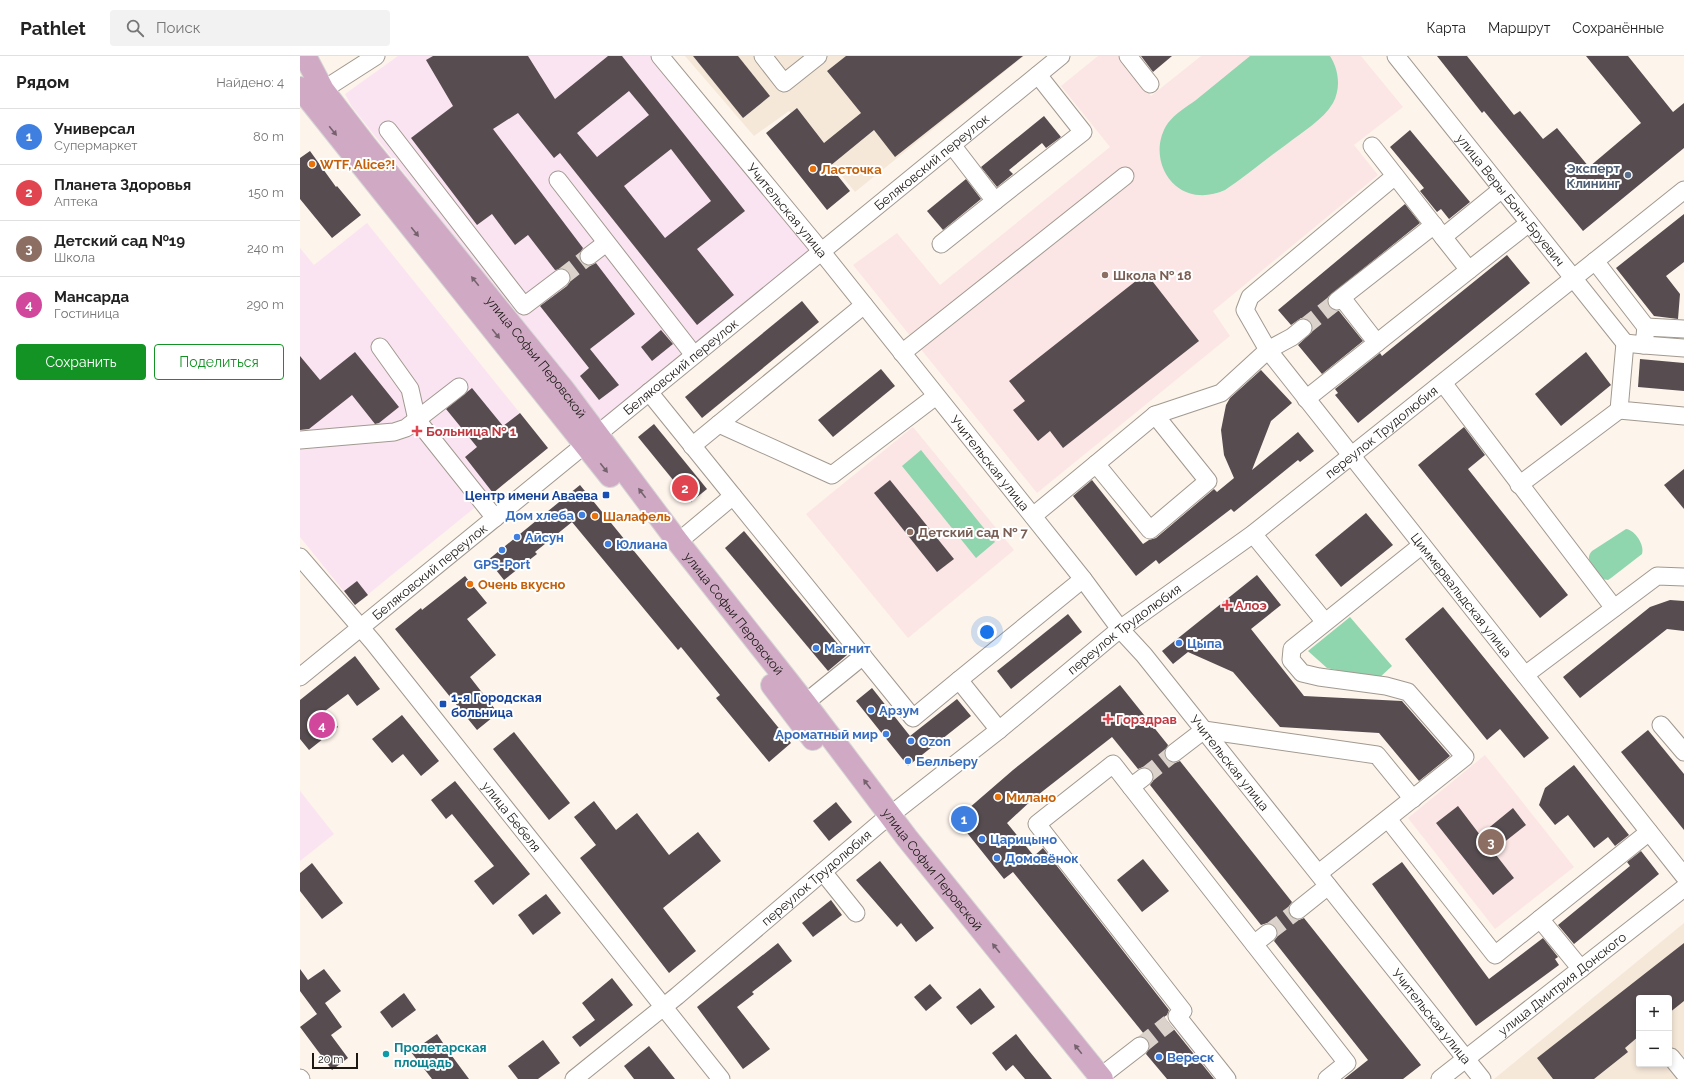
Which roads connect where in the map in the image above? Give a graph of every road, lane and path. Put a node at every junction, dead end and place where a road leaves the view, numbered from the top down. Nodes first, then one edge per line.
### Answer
1 (305, 56) edge
2 (376, 56) edge
3 (660, 56) edge
4 (763, 56) edge
5 (818, 56) edge
6 (1128, 56) edge
7 (1396, 56) edge
8 (1057, 57) edge
9 (1038, 74) junction
10 (1150, 84) dead end
11 (308, 96) edge
12 (952, 145) junction
13 (366, 146) junction
14 (1372, 146) dead end
15 (1125, 176) dead end
16 (1395, 176) junction
17 (558, 180) dead end
18 (1502, 190) junction
19 (1684, 190) edge
20 (995, 201) junction
21 (1529, 223) junction
22 (1438, 231) junction
23 (606, 242) junction
24 (941, 244) dead end
25 (821, 252) junction
26 (589, 256) tunnel mouth
27 (1595, 261) junction
28 (1469, 270) junction
29 (561, 278) tunnel mouth
30 (1573, 278) junction
31 (864, 306) junction
32 (1646, 327) junction
33 (1303, 328) tunnel mouth
34 (1684, 329) edge
35 (1377, 343) junction
36 (1625, 343) junction
37 (1644, 345) junction
38 (380, 347) dead end
39 (1684, 348) edge
40 (1268, 350) junction
41 (902, 353) junction
42 (694, 356) junction
43 (1443, 383) junction
44 (459, 387) dead end
45 (649, 392) junction
46 (936, 396) junction
47 (1306, 399) junction
48 (1619, 410) junction
49 (1155, 415) junction
50 (1684, 416) edge
51 (417, 420) junction
52 (719, 424) junction
53 (591, 439) junction
54 (300, 440) edge
55 (692, 446) junction
56 (1352, 456) junction
57 (1096, 464) junction
58 (1519, 485) junction
59 (733, 496) junction
60 (1033, 516) junction
61 (495, 518) junction
62 (1253, 534) junction
63 (678, 542) junction
64 (1422, 545) junction
65 (300, 557) edge
66 (1684, 577) edge
67 (1083, 579) junction
68 (1614, 608) junction
69 (1325, 622) junction
70 (361, 628) junction
71 (1120, 629) junction
72 (863, 656) junction
73 (1525, 675) junction
74 (300, 677) edge
75 (959, 680) junction
76 (805, 703) junction
77 (1661, 725) dead end
78 (999, 730) junction
79 (1204, 730) junction
80 (1684, 752) edge
81 (1174, 753) tunnel mouth
82 (1413, 799) junction
83 (1388, 819) junction
84 (885, 820) junction
85 (1649, 832) junction
86 (824, 872) junction
87 (1684, 876) edge
88 (1323, 880) junction
89 (1684, 888) edge
90 (1298, 910) tunnel mouth
91 (856, 913) dead end
92 (1540, 919) junction
93 (1268, 933) tunnel mouth
94 (1254, 944) junction
95 (1581, 969) junction
96 (664, 1006) junction
97 (1140, 1046) tunnel mouth
98 (1672, 1058) edge
99 (1466, 1059) junction
100 (1684, 1073) edge
101 (1095, 1078) edge
102 (574, 1079) edge
103 (721, 1079) edge
104 (1227, 1079) edge
105 (1327, 1079) edge
106 (1440, 1079) edge
107 (1482, 1079) edge

1 - 11 main road
2 - 11 street
3 - 25 street, Учительская улица
4 - 5 street
6 - 10 street
7 - 18 street, улица Веры Бонч-Бруевич
8 - 9 street, Беляковский переулок
9 - 12 street, Беляковский переулок
9 - 20 street
11 - 13 main road, улица Софьи Перовской
11 -> 53 main road, улица Софьи Перовской
12 - 20 street
12 - 25 street, Беляковский переулок
13 - 29 street
53 -> 13 main road, улица Софьи Перовской
14 - 16 street
15 - 41 street
16 - 22 street
16 - 40 street, Циммервальдская улица
17 - 23 street
18 - 21 street, улица Веры Бонч-Бруевич
18 - 22 street
19 - 27 street, переулок Трудолюбия
20 - 24 street
21 - 28 street
21 - 30 street, улица Веры Бонч-Бруевич
22 - 28 street
22 - 35 street
23 - 26 street
23 - 42 street
25 - 31 street, Учительская улица
25 - 42 street, Беляковский переулок
27 - 30 street, переулок Трудолюбия
27 - 32 street
28 - 35 street
30 - 36 street, улица Веры Бонч-Бруевич
30 - 43 street, переулок Трудолюбия
31 - 41 street, Учительская улица
31 - 52 street
32 - 34 street
32 - 37 street
33 - 40 street
35 - 47 street
36 - 37 street
36 - 48 street
37 - 39 street
38 - 51 street
40 - 47 street, Циммервальдская улица
40 - 49 street
41 - 46 street, Учительская улица
42 - 45 street, Беляковский переулок
43 - 56 street, переулок Трудолюбия
43 - 58 street
44 - 51 street
45 - 53 street, Беляковский переулок
45 - 55 street
46 - 52 street
46 - 60 street, Учительская улица
47 - 56 street, Циммервальдская улица
48 - 50 street
48 - 58 street
49 - 57 street
49 - 57 street
51 - 54 street
51 - 61 street
52 - 55 street
53 - 61 street, Беляковский переулок
63 -> 53 main road, улица Софьи Перовской
53 -> 84 main road, улица Софьи Перовской
55 - 59 street
56 - 62 street, переулок Трудолюбия
56 - 64 street, Циммервальдская улица
57 - 60 street
58 - 68 street
59 - 63 street
59 - 72 street
60 - 67 street, Учительская улица
61 - 70 street, Беляковский переулок
62 - 69 street
62 - 71 street, переулок Трудолюбия
63 - 76 main road, улица Софьи Перовской
64 - 69 street
64 - 73 street, Циммервальдская улица
65 - 70 street, улица Бебеля
66 - 68 street
67 - 71 street, Учительская улица
67 - 75 street
68 - 73 street
69 - 82 street
70 - 74 street, Беляковский переулок
70 - 96 street, улица Бебеля
71 - 78 street, переулок Трудолюбия
71 - 79 street, Учительская улица
72 - 75 street
72 - 76 street
73 - 85 street, Циммервальдская улица
75 - 78 street
84 -> 76 main road, улица Софьи Перовской
77 - 80 street
78 - 84 street, переулок Трудолюбия
79 - 81 street
79 - 82 street
79 - 88 street, Учительская улица
82 - 83 street
83 - 88 street
83 - 92 street
84 - 86 street, переулок Трудолюбия
84 - 101 main road, улица Софьи Перовской
85 - 87 street, Циммервальдская улица
85 - 92 street
86 - 91 street
86 - 96 street, переулок Трудолюбия
88 - 90 street
88 - 99 street, Учительская улица
89 - 95 street, улица Дмитрия Донского
92 - 95 street
93 - 94 street
94 - 104 street
94 - 105 street
95 - 99 street, улица Дмитрия Донского
96 - 102 street, переулок Трудолюбия
96 - 103 street, улица Бебеля
97 - 101 street
98 - 100 street
99 - 106 street, улица Дмитрия Донского
99 - 107 street, Учительская улица

